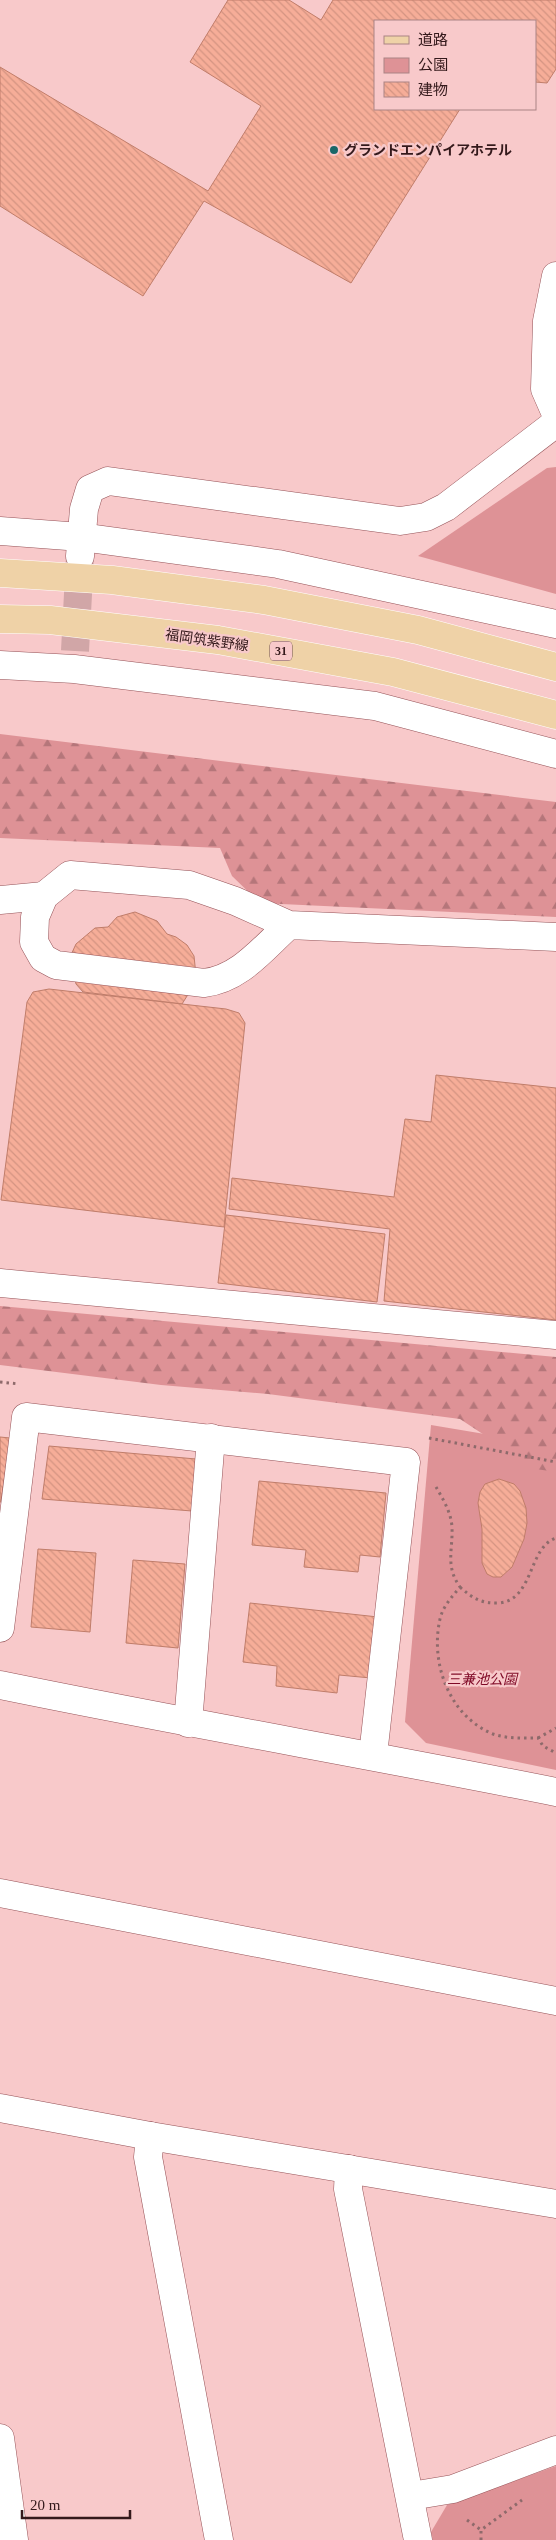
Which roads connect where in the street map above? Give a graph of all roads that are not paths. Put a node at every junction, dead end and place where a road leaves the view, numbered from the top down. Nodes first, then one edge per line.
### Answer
1 (556, 276) edge
2 (556, 414) edge
3 (556, 422) edge
4 (0, 531) edge
5 (81, 546) junction
6 (0, 573) edge
7 (0, 619) edge
8 (556, 624) edge
9 (0, 665) edge
10 (556, 667) edge
11 (556, 715) edge
12 (556, 754) edge
13 (44, 896) junction
14 (0, 900) edge
15 (289, 925) junction
16 (556, 937) edge
17 (0, 1283) edge
18 (556, 1335) edge
19 (211, 1438) junction
20 (0, 1628) edge
21 (0, 1685) edge
22 (188, 1723) junction
23 (373, 1755) junction
24 (556, 1792) edge
25 (0, 1893) edge
26 (556, 2001) edge
27 (0, 2108) edge
28 (150, 2136) junction
29 (349, 2169) junction
30 (556, 2204) edge
31 (0, 2438) edge
32 (556, 2450) edge
33 (411, 2496) junction
34 (14, 2540) edge
35 (219, 2540) edge
36 (418, 2540) edge

1 - 2 street
3 - 5 street
4 - 5 street
5 - 8 street
6 - 10 main road
7 - 11 main road, 福岡筑紫野線 / 31
9 - 12 street
13 - 14 street
13 - 15 street
13 - 15 street
15 - 16 street
17 - 18 street
19 - 20 street
19 - 22 street
19 - 23 street
21 - 22 street
22 - 23 street
23 - 24 street
25 - 26 street
27 - 28 street
28 - 29 street
28 - 35 street
29 - 30 street
29 - 33 street
31 - 34 street
32 - 33 street
33 - 36 street

